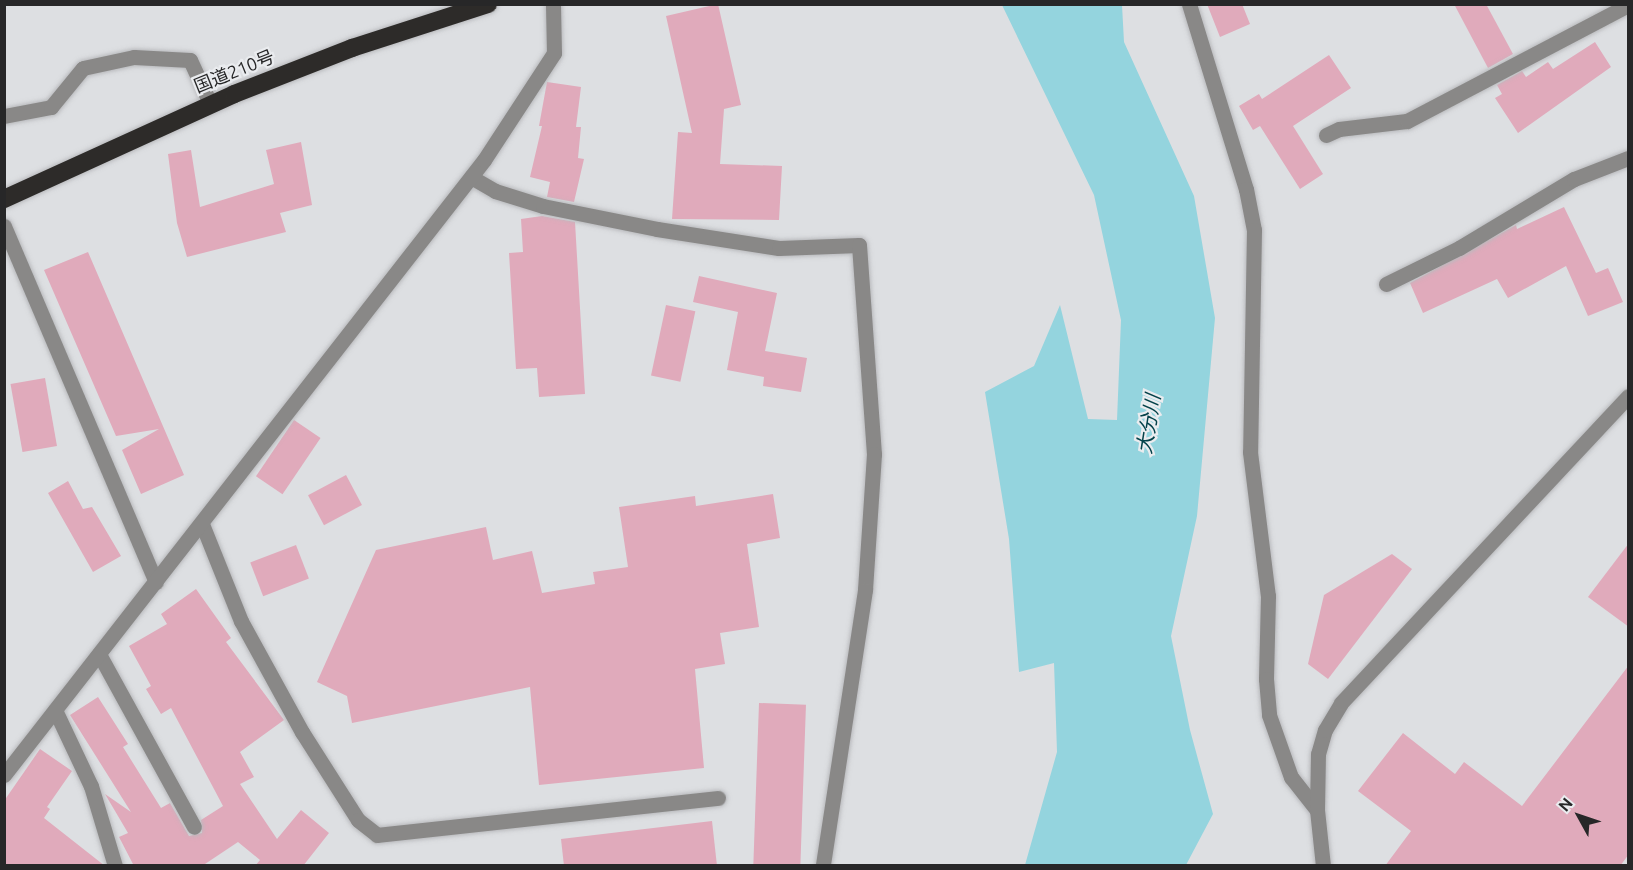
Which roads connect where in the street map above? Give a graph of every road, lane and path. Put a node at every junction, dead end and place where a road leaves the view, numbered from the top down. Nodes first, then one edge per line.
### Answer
1 (488, 4) edge
2 (553, 4) edge
3 (1189, 4) edge
4 (1629, 5) edge
5 (210, 103) junction
6 (4, 116) edge
7 (1326, 135) dead end
8 (1629, 158) edge
9 (471, 177) junction
10 (4, 199) edge
11 (4, 226) edge
12 (1386, 284) dead end
13 (1629, 396) edge
14 (202, 524) junction
15 (156, 582) junction
16 (99, 654) junction
17 (55, 710) junction
18 (4, 775) edge
19 (718, 798) dead end
20 (1317, 810) junction
21 (194, 827) dead end
22 (115, 866) edge
23 (823, 866) edge
24 (1323, 866) edge

1 - 5 highway, 国道210号
2 - 9 street
3 - 20 street
4 - 7 street
5 - 6 street
5 - 10 highway, 国道210号
8 - 12 street
9 - 14 street
9 - 23 street
11 - 15 street
13 - 20 street
14 - 15 street
14 - 19 street
15 - 16 street
16 - 17 street
16 - 21 street
17 - 18 street
17 - 22 street
20 - 24 street

